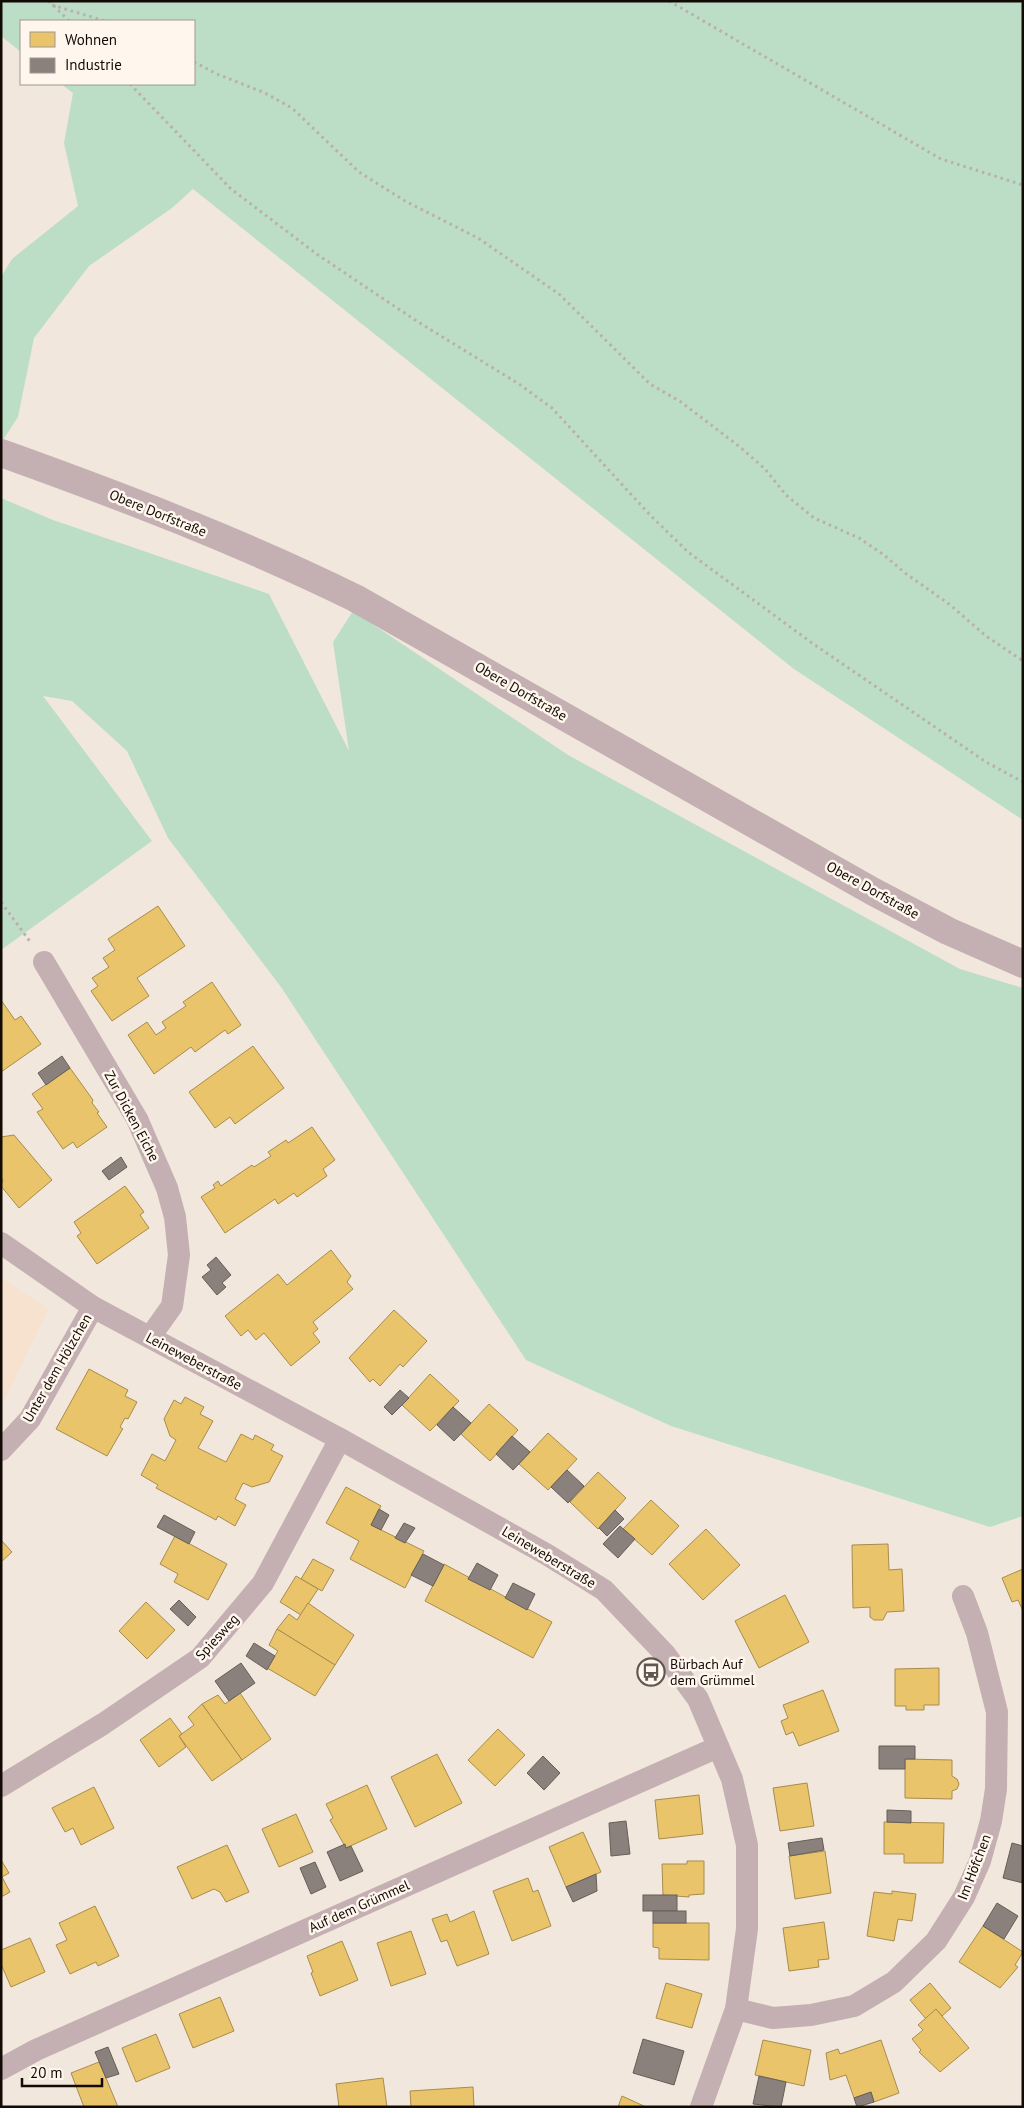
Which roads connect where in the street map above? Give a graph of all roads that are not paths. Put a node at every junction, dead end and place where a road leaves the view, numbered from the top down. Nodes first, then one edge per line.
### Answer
1 (1, 453) edge
2 (44, 962) road end
3 (1023, 964) edge
4 (1, 1243) edge
5 (93, 1308) junction
6 (150, 1337) junction
7 (340, 1439) junction
8 (1, 1450) edge
9 (963, 1596) dead end
10 (718, 1747) junction
11 (1, 1786) edge
12 (736, 2009) junction
13 (1, 2069) edge
14 (701, 2107) edge

1 - 3 street, Obere Dorfstraße
2 - 6 street, Zur Dicken Eiche
4 - 5 street, Leineweberstraße
5 - 6 street, Leineweberstraße
5 - 8 street, Unter dem Hölzchen
6 - 7 street, Leineweberstraße
7 - 10 street, Leineweberstraße
7 - 11 street, Spiesweg
9 - 12 street, Im Höfchen
10 - 12 street, Leineweberstraße
10 - 13 street, Auf dem Grümmel
12 - 14 street, Leineweberstraße

